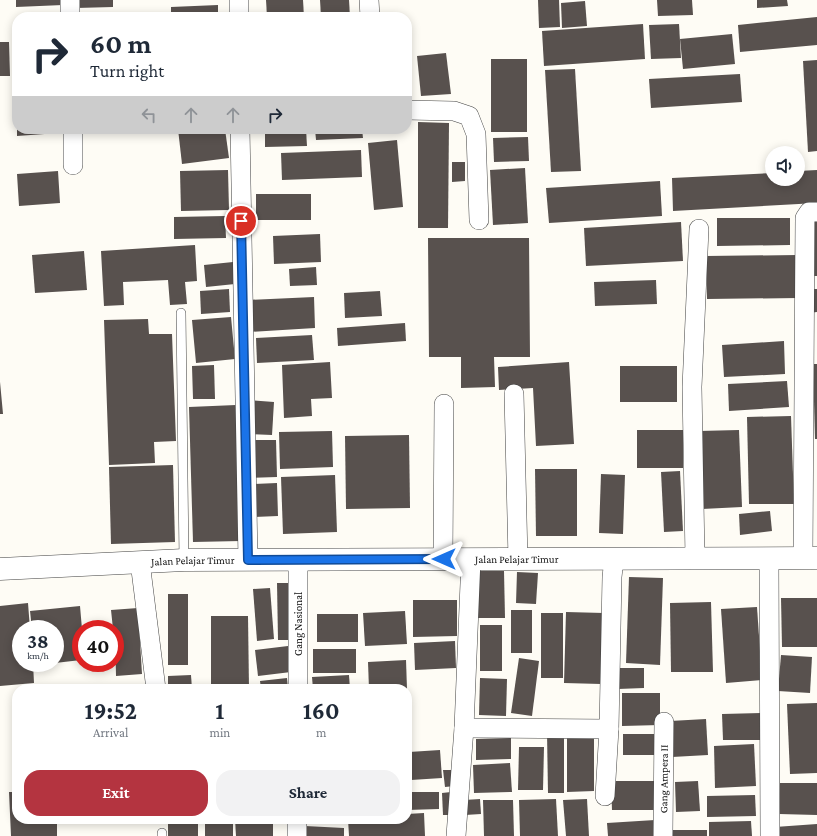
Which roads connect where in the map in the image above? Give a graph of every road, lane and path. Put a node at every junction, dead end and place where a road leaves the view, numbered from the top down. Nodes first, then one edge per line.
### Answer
1 (70, 0) edge
2 (239, 0) edge
3 (369, 0) edge
4 (70, 12) edge
5 (239, 12) edge
6 (370, 12) edge
7 (412, 110) edge
8 (73, 134) edge
9 (240, 134) edge
10 (73, 165) dead end
11 (817, 212) edge
12 (479, 220) dead end
13 (699, 229) dead end
14 (181, 313) dead end
15 (514, 394) dead end
16 (444, 404) dead end
17 (694, 558) junction
18 (769, 558) junction
19 (810, 558) edge
20 (444, 559) junction
21 (518, 559) junction
22 (614, 559) junction
23 (184, 560) junction
24 (248, 560) junction
25 (298, 560) junction
26 (472, 560) junction
27 (140, 562) junction
28 (0, 569) edge
29 (155, 684) edge
30 (298, 684) edge
31 (664, 722) dead end
32 (464, 728) junction
33 (609, 729) junction
34 (605, 796) dead end
35 (297, 824) edge
36 (297, 836) edge
37 (456, 836) edge
38 (664, 836) edge
39 (770, 836) edge

1 - 4 street
2 - 5 street
3 - 6 street
7 - 12 street
8 - 10 street
9 - 24 street
11 - 19 street
13 - 17 street
14 - 23 lane
15 - 21 street
16 - 20 street
17 - 18 street, Jalan Pelajar Timur
17 - 22 street, Jalan Pelajar Timur
18 - 19 street, Jalan Pelajar Timur
18 - 39 street
20 - 25 street, Jalan Pelajar Timur
20 - 26 street, Jalan Pelajar Timur
21 - 22 street, Jalan Pelajar Timur
21 - 26 street, Jalan Pelajar Timur
22 - 33 street
23 - 24 street, Jalan Pelajar Timur
23 - 27 street, Jalan Pelajar Timur
24 - 25 street, Jalan Pelajar Timur
25 - 30 street, Gang Nasional
26 - 32 street
27 - 28 street, Jalan Pelajar Timur
27 - 29 street
31 - 38 street, Gang Ampera II
32 - 33 street
32 - 37 street
33 - 34 street
35 - 36 street

